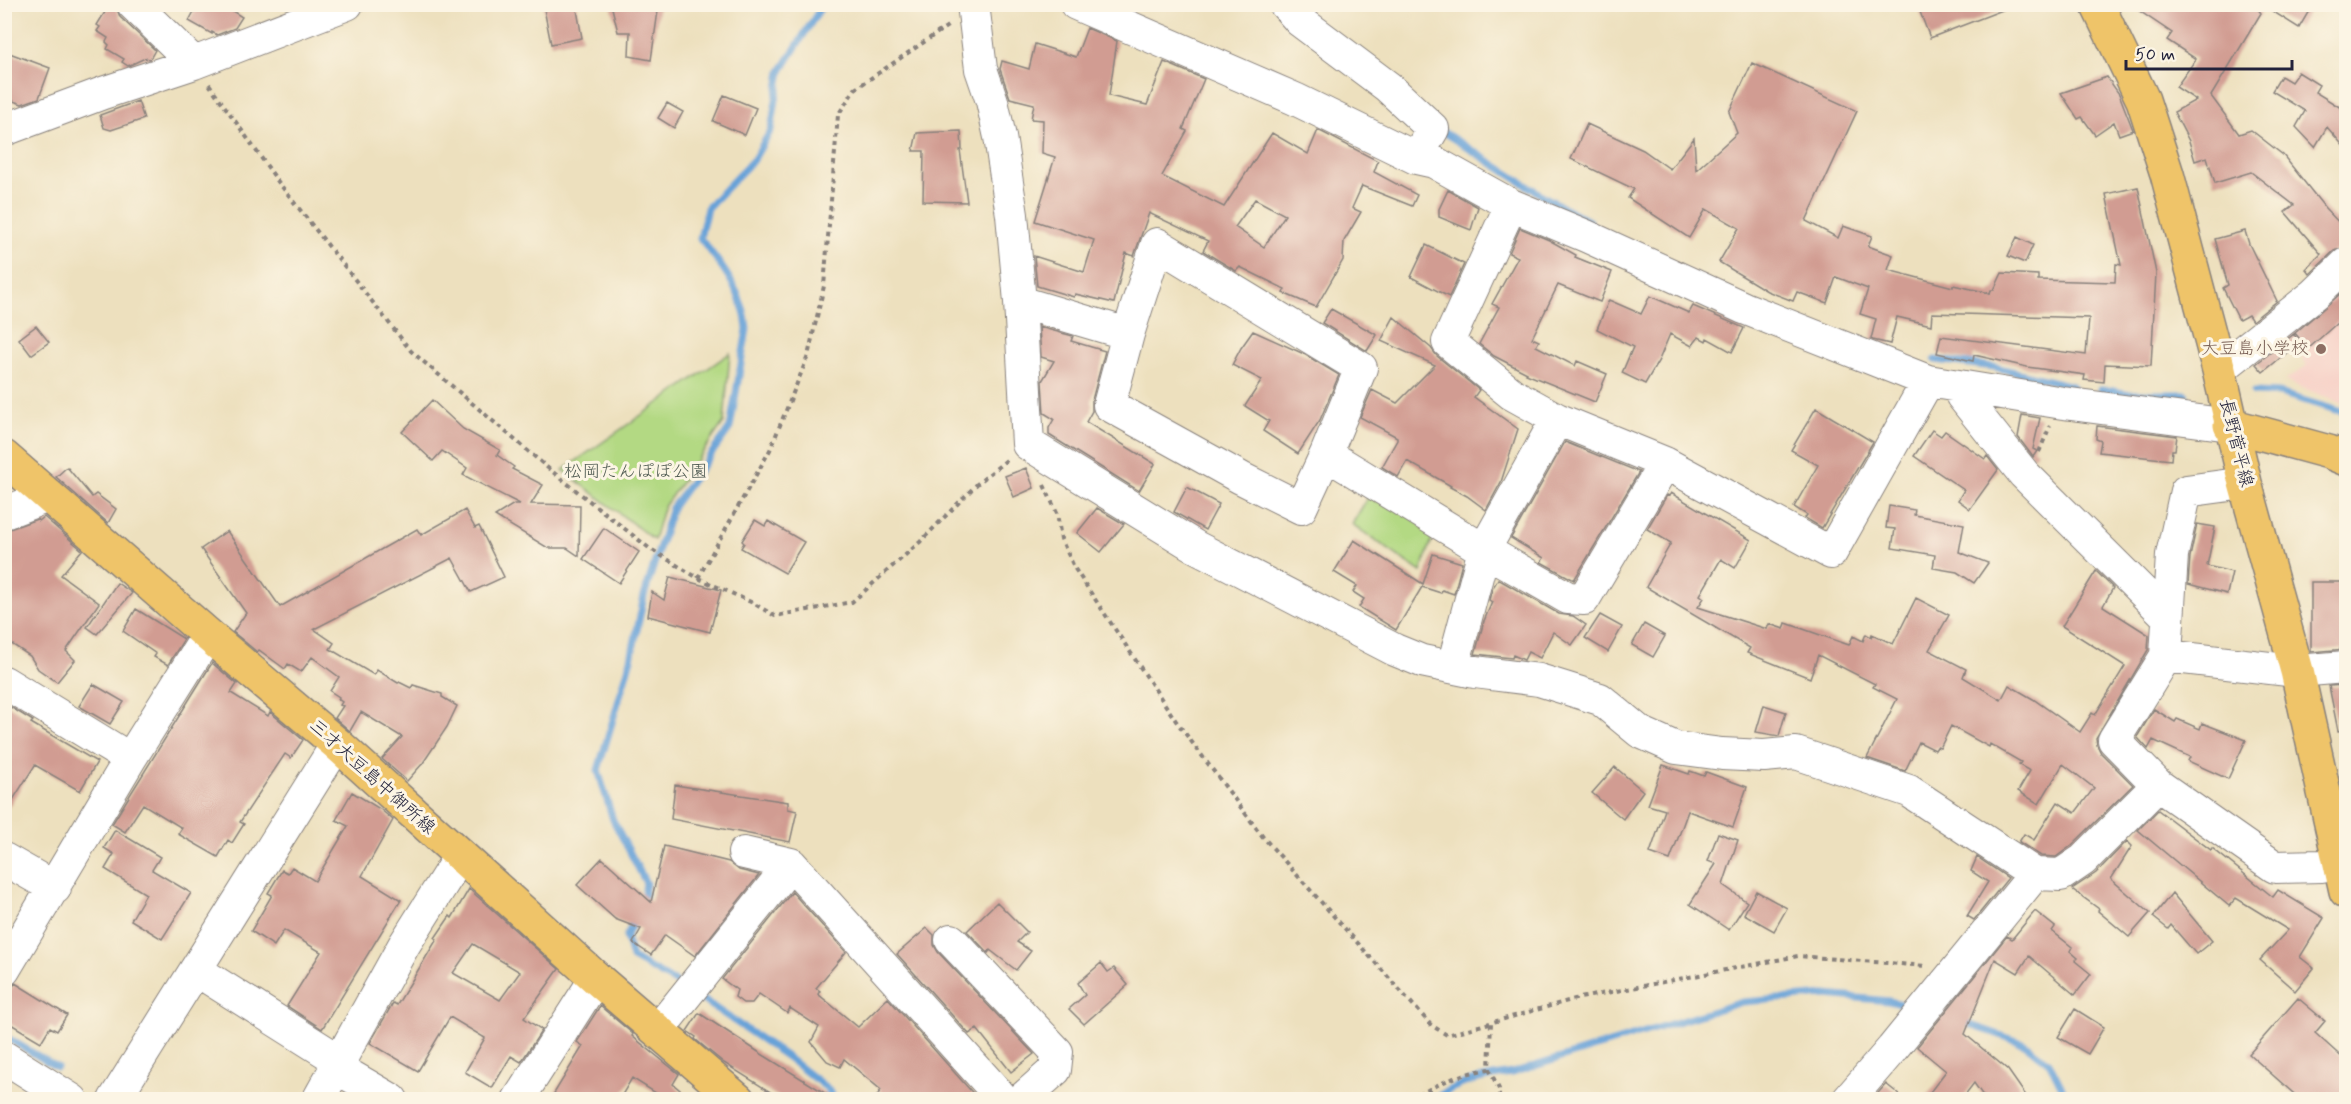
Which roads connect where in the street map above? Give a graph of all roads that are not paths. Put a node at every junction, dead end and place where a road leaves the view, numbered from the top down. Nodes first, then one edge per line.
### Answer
1 (133, 4) edge
2 (347, 4) edge
3 (1076, 4) edge
4 (1285, 4) edge
5 (2097, 4) edge
6 (973, 7) edge
7 (194, 63) junction
8 (4, 130) edge
9 (1416, 158) junction
10 (1511, 205) junction
11 (2346, 264) edge
12 (1020, 302) junction
13 (1128, 334) junction
14 (2219, 370) junction
15 (1928, 381) junction
16 (1963, 388) junction
17 (1557, 419) junction
18 (2230, 424) junction
19 (1326, 454) junction
20 (4, 457) edge
21 (2346, 459) edge
22 (1665, 463) junction
23 (2245, 483) junction
24 (48, 496) junction
25 (4, 513) edge
26 (1484, 550) junction
27 (2167, 616) junction
28 (208, 635) junction
29 (2166, 657) junction
30 (1453, 666) junction
31 (2346, 667) edge
32 (2297, 671) junction
33 (4, 682) edge
34 (337, 744) junction
35 (130, 759) junction
36 (2158, 785) junction
37 (744, 853) dead end
38 (460, 856) junction
39 (4, 859) edge
40 (791, 864) junction
41 (2035, 874) junction
42 (2342, 876) edge
43 (55, 888) junction
44 (951, 940) dead end
45 (4, 970) edge
46 (196, 970) junction
47 (596, 978) junction
48 (658, 1030) junction
49 (4, 1057) edge
50 (337, 1068) junction
51 (72, 1100) edge
52 (114, 1100) edge
53 (318, 1100) edge
54 (392, 1100) edge
55 (518, 1100) edge
56 (738, 1100) edge
57 (1004, 1100) edge
58 (1022, 1100) edge
59 (1848, 1100) edge

1 - 7 street
2 - 7 street
3 - 9 street
4 - 9 street
5 - 14 main road, 長野菅平線
6 - 12 street
7 - 8 street
9 - 10 street
10 - 15 street
10 - 17 street
11 - 14 street
12 - 13 street
12 - 30 street
13 - 19 street
13 - 19 street
14 - 18 main road, 長野菅平線
15 - 16 street
15 - 22 street
16 - 18 street
16 - 27 street
17 - 22 street
17 - 26 street
18 - 21 main road
18 - 23 main road, 長野菅平線
19 - 26 street
20 - 24 main road, 三才大豆島中御所線
22 - 26 street
23 - 27 street
23 - 32 main road, 長野菅平線
24 - 25 street
24 - 28 main road, 三才大豆島中御所線
26 - 30 street
27 - 29 street
28 - 34 main road, 三才大豆島中御所線
28 - 35 street
29 - 32 street
29 - 36 street
30 - 41 street
31 - 32 street
32 - 42 main road, 長野菅平線
33 - 35 street
34 - 38 main road, 三才大豆島中御所線
34 - 46 street
35 - 43 street
36 - 41 street
36 - 42 street
37 - 40 street
38 - 47 main road, 三才大豆島中御所線
38 - 50 street
39 - 43 street
40 - 48 street
40 - 57 street
41 - 59 street
43 - 45 street
44 - 58 street
46 - 50 street
46 - 52 street
47 - 48 main road, 三才大豆島中御所線
47 - 55 street
48 - 56 main road, 三才大豆島中御所線
49 - 51 street
50 - 53 street
50 - 54 street

